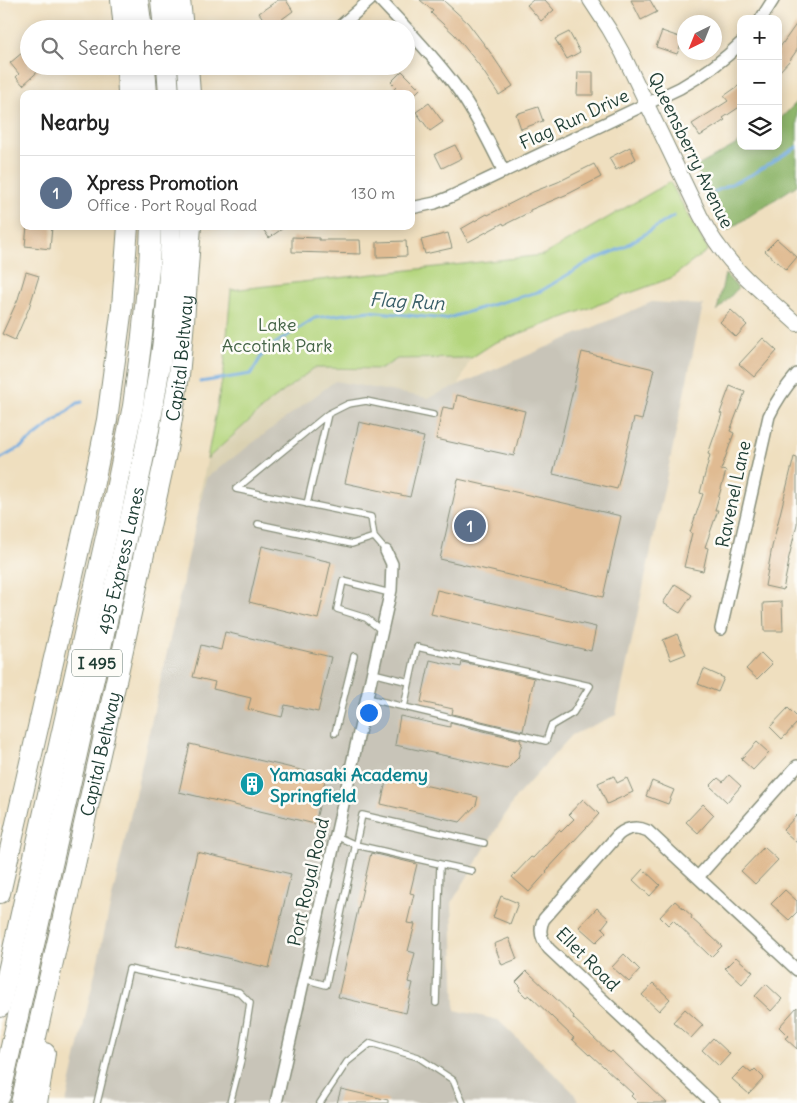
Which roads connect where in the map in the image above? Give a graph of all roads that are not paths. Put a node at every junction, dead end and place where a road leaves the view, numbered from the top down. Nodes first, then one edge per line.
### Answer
1 (121, 0) edge
2 (138, 0) edge
3 (161, 0) edge
4 (180, 0) edge
5 (370, 0) edge
6 (380, 0) edge
7 (590, 0) edge
8 (773, 0) edge
9 (764, 15) edge
10 (123, 20) edge
11 (141, 20) edge
12 (163, 20) edge
13 (182, 20) edge
14 (347, 20) edge
15 (399, 20) edge
16 (415, 38) edge
17 (737, 47) edge
18 (127, 75) edge
19 (146, 75) edge
20 (168, 75) edge
21 (189, 75) edge
22 (128, 90) edge
23 (147, 90) edge
24 (169, 90) edge
25 (190, 90) edge
26 (647, 104) junction
27 (504, 172) junction
28 (415, 207) edge
29 (128, 230) edge
30 (151, 230) edge
31 (171, 230) edge
32 (191, 230) edge
33 (797, 324) edge
34 (797, 374) edge
35 (328, 414) junction
36 (433, 415) dead end
37 (307, 504) junction
38 (258, 524) dead end
39 (374, 537) junction
40 (386, 551) joint
41 (390, 593) junction
42 (721, 629) dead end
43 (382, 631) junction
44 (354, 656) dead end
45 (372, 673) junction
46 (409, 682) junction
47 (367, 698) junction
48 (404, 707) junction
49 (334, 734) dead end
50 (32, 756) junction
51 (797, 766) edge
52 (336, 836) junction
53 (484, 843) dead end
54 (356, 845) junction
55 (0, 852) edge
56 (440, 864) junction
57 (472, 871) dead end
58 (698, 877) junction
59 (72, 880) junction
60 (0, 893) edge
61 (797, 970) edge
62 (304, 979) junction
63 (436, 1003) dead end
64 (0, 1007) edge
65 (0, 1096) edge
66 (21, 1103) edge
67 (38, 1103) edge
68 (97, 1103) edge
69 (230, 1103) edge
70 (276, 1103) edge
71 (320, 1103) edge
72 (463, 1103) edge
73 (713, 1103) edge

1 - 10 highway
2 - 11 highway
3 - 12 highway
4 - 13 highway
5 - 14 street
6 - 15 street
7 - 26 street, Queensberry Avenue
8 - 9 street
16 - 27 street
17 - 26 street, Flag Run Drive
18 - 22 highway
19 - 23 highway
20 - 24 highway
21 - 25 highway
26 - 27 street, Flag Run Drive
26 - 33 street, Queensberry Avenue
27 - 28 street, Flag Run Drive
29 - 50 highway, I 495
30 - 64 highway, 495 Express Lanes / I 495
31 - 65 highway, 495 Express Lanes / I 495
32 - 59 highway, Capital Beltway / I 495
34 - 42 street, Ravenel Lane
35 - 36 lane
35 - 37 lane
35 - 37 lane
37 - 39 lane
38 - 39 lane
39 - 40 lane
40 - 41 street, Port Royal Road
41 - 43 street, Port Royal Road
41 - 43 lane
43 - 45 street, Port Royal Road
44 - 49 lane
45 - 46 lane
45 - 47 street, Port Royal Road
46 - 48 lane
46 - 48 lane
47 - 48 lane
47 - 52 street, Port Royal Road
50 - 55 highway
50 - 60 highway, I 495
51 - 58 street
52 - 54 lane
52 - 62 street, Port Royal Road
53 - 54 lane
54 - 56 lane
54 - 62 lane
56 - 57 lane
56 - 63 lane
58 - 61 street
58 - 73 street, Ellet Road
59 - 66 highway, Capital Beltway / I 495
59 - 67 highway
62 - 70 street, Port Royal Road
68 - 69 lane
71 - 72 lane

